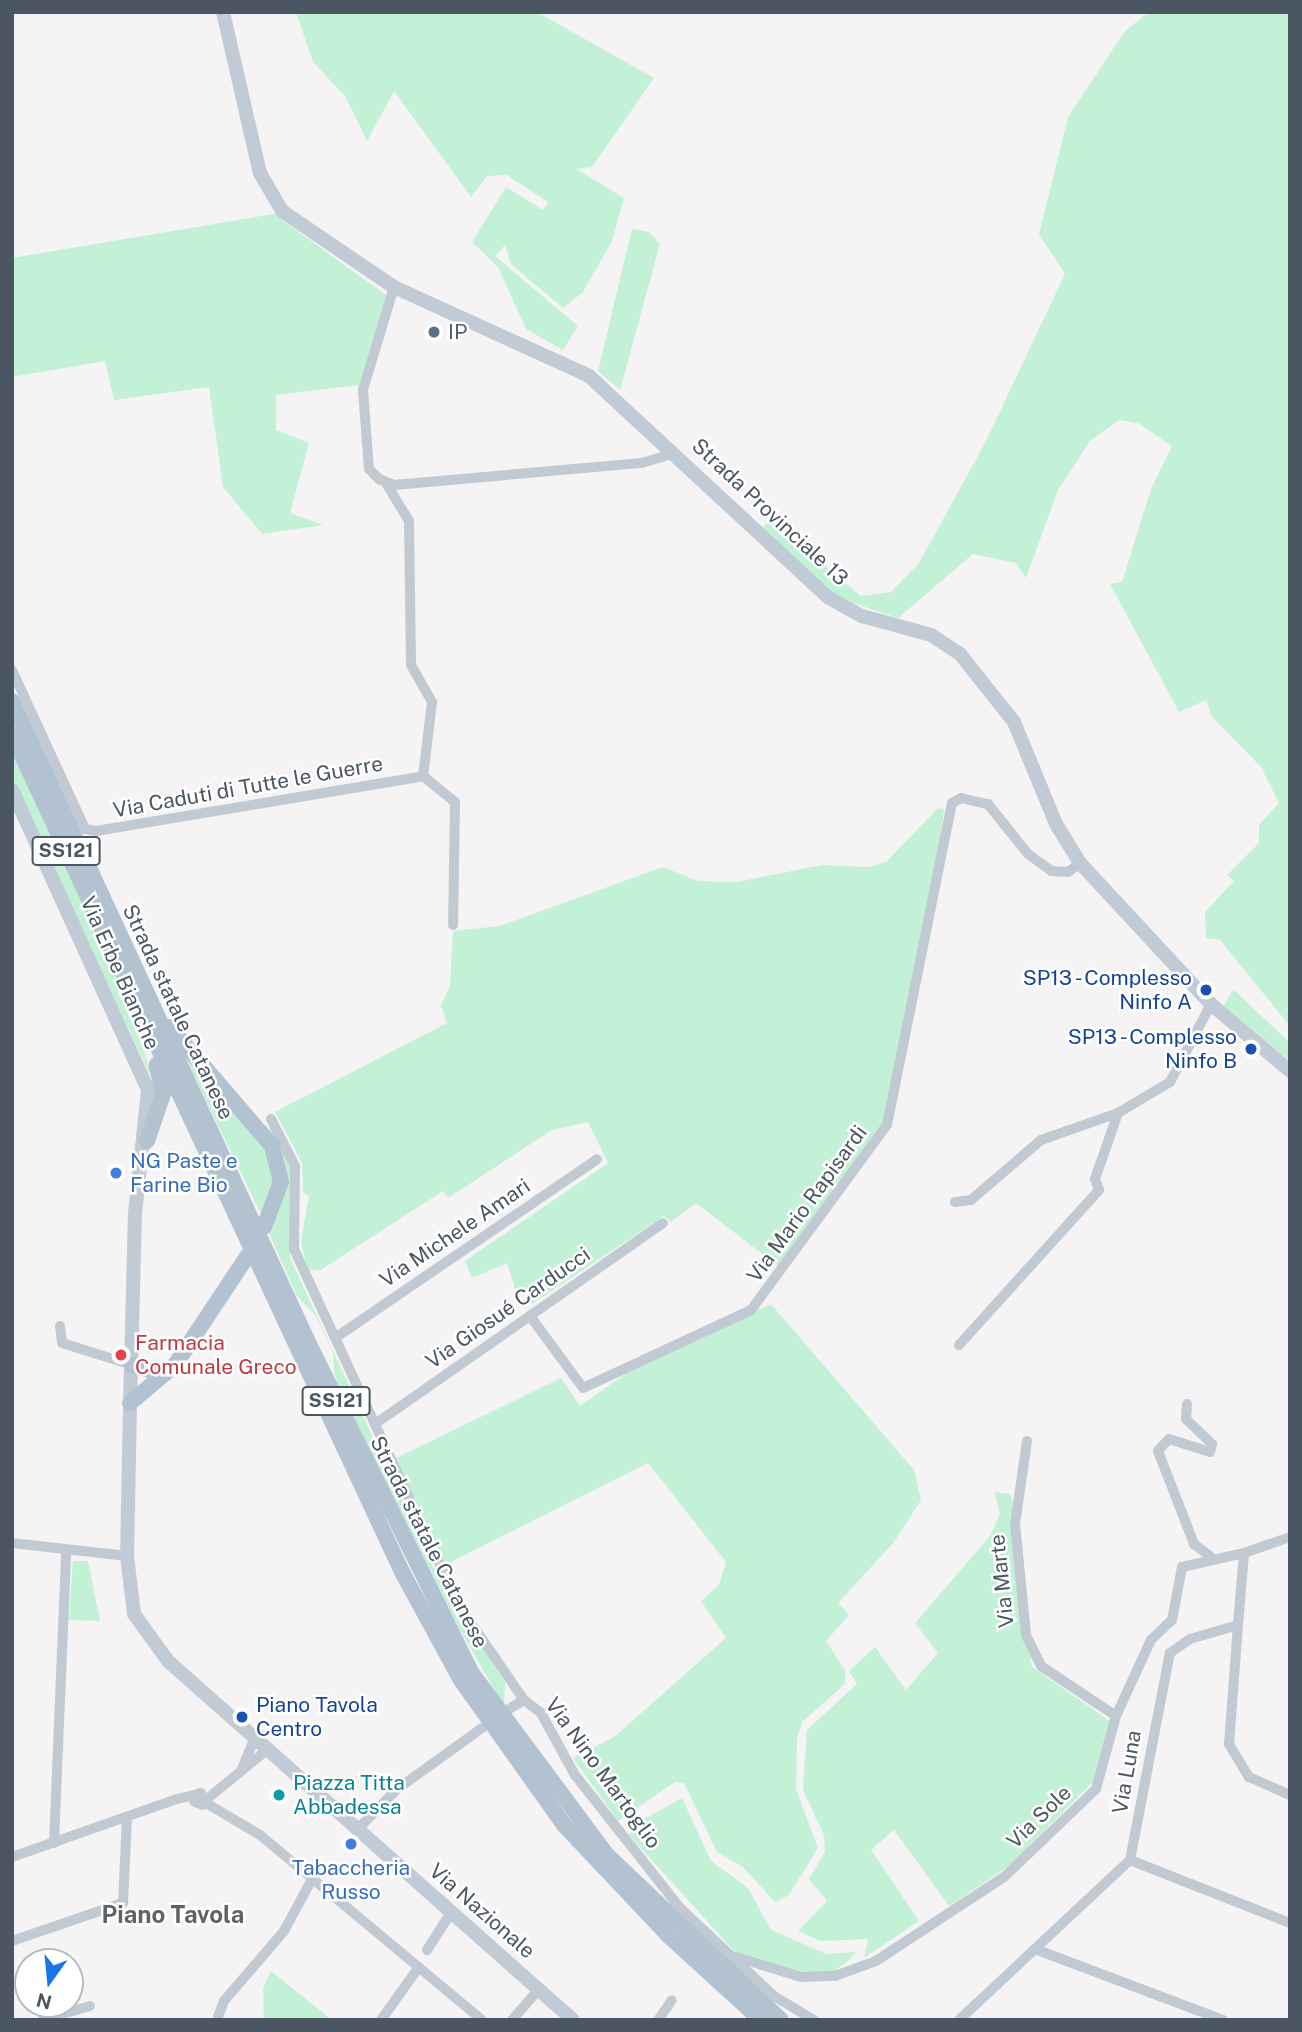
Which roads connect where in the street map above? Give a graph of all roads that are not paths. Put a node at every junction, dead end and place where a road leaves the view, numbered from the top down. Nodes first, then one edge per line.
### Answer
1 (223, 12) edge
2 (394, 288) junction
3 (676, 452) junction
4 (386, 482) junction
5 (12, 670) edge
6 (12, 701) edge
7 (12, 734) edge
8 (423, 776) junction
9 (12, 790) edge
10 (1080, 863) junction
11 (453, 925) dead end
12 (133, 967) junction
13 (1211, 1004) junction
14 (152, 1035) junction
15 (1290, 1071) edge
16 (1118, 1113) junction
17 (271, 1119) dead end
18 (147, 1141) junction
19 (597, 1159) dead end
20 (955, 1202) dead end
21 (663, 1223) dead end
22 (264, 1227) dead end
23 (248, 1255) dead end
24 (530, 1316) junction
25 (60, 1326) dead end
26 (335, 1338) junction
27 (959, 1345) dead end
28 (132, 1365) junction
29 (163, 1374) junction
30 (130, 1403) junction
31 (1187, 1404) dead end
32 (374, 1424) junction
33 (1027, 1441) dead end
34 (1290, 1536) edge
35 (12, 1544) edge
36 (66, 1553) junction
37 (1244, 1553) junction
38 (127, 1556) junction
39 (1210, 1556) junction
40 (1238, 1625) junction
41 (524, 1700) junction
42 (504, 1712) dead end
43 (1116, 1716) junction
44 (482, 1728) dead end
45 (255, 1737) junction
46 (268, 1749) junction
47 (237, 1777) junction
48 (1290, 1795) edge
49 (202, 1799) junction
50 (127, 1818) junction
51 (358, 1829) junction
52 (54, 1843) junction
53 (12, 1857) edge
54 (1130, 1860) junction
55 (312, 1879) junction
56 (452, 1911) junction
57 (1290, 1923) edge
58 (12, 1941) edge
59 (1035, 1949) junction
60 (427, 1950) dead end
61 (734, 1956) junction
62 (419, 1967) junction
63 (539, 1989) junction
64 (672, 2000) dead end
65 (90, 2006) dead end
66 (42, 2020) edge
67 (217, 2020) edge
68 (381, 2020) edge
69 (482, 2020) edge
70 (512, 2020) edge
71 (573, 2020) edge
72 (658, 2020) edge
73 (761, 2020) edge
74 (781, 2020) edge
75 (814, 2020) edge
76 (959, 2020) edge
77 (1223, 2020) edge

1 - 2 main road, Strada Provinciale 13
2 - 3 main road, Strada Provinciale 13
2 - 4 street
3 - 4 street
3 - 10 main road, Strada Provinciale 13
4 - 8 street
5 - 8 street, Via Caduti di Tutte le Guerre
6 - 12 main road, Strada statale Catanese / SS121
7 - 14 main road, Strada statale Catanese / SS121
8 - 11 street
9 - 18 main road, Via Erbe Bianche
10 - 13 main road, Strada Provinciale 13
10 - 24 street, Via Mario Rapisardi
12 - 22 main road
12 - 74 main road, Strada statale Catanese / SS121
13 - 15 main road, Strada Provinciale 13
13 - 16 street
14 - 18 main road
14 - 73 main road, Strada statale Catanese / SS121
16 - 20 street
16 - 27 street
17 - 26 street, Via Nino Martoglio
18 - 28 main road, Via Erbe Bianche
19 - 26 street, Via Michele Amari
21 - 24 street, Via Giosué Carducci
23 - 29 main road
24 - 32 street, Via Giosué Carducci
25 - 28 street
26 - 32 street, Via Nino Martoglio
28 - 29 main road
28 - 30 main road, Via Nazionale
29 - 30 main road
30 - 38 main road, Via Nazionale
31 - 39 street
32 - 41 street, Via Nino Martoglio
33 - 43 street, Via Marte
34 - 37 street
35 - 36 street
36 - 38 street
36 - 52 street
37 - 39 street, Via Sole
37 - 40 street
38 - 45 main road, Via Nazionale
39 - 43 street, Via Sole
40 - 48 street
40 - 54 street, Via Luna
41 - 42 street
41 - 61 street, Via Nino Martoglio
43 - 61 street, Via Sole
44 - 51 street
45 - 46 main road, Via Nazionale
45 - 47 street
46 - 47 street
46 - 51 main road, Via Nazionale
47 - 49 street
49 - 50 street
49 - 55 street
50 - 52 street
50 - 58 street
51 - 56 main road, Via Nazionale
52 - 53 street
54 - 57 street
54 - 59 street
55 - 62 street
55 - 67 street
56 - 60 street
56 - 63 main road, Via Nazionale
59 - 76 street
59 - 77 street
61 - 75 street, Via Nino Martoglio
62 - 68 street
62 - 69 street
63 - 70 street
63 - 71 main road, Via Nazionale
64 - 72 street
65 - 66 street

